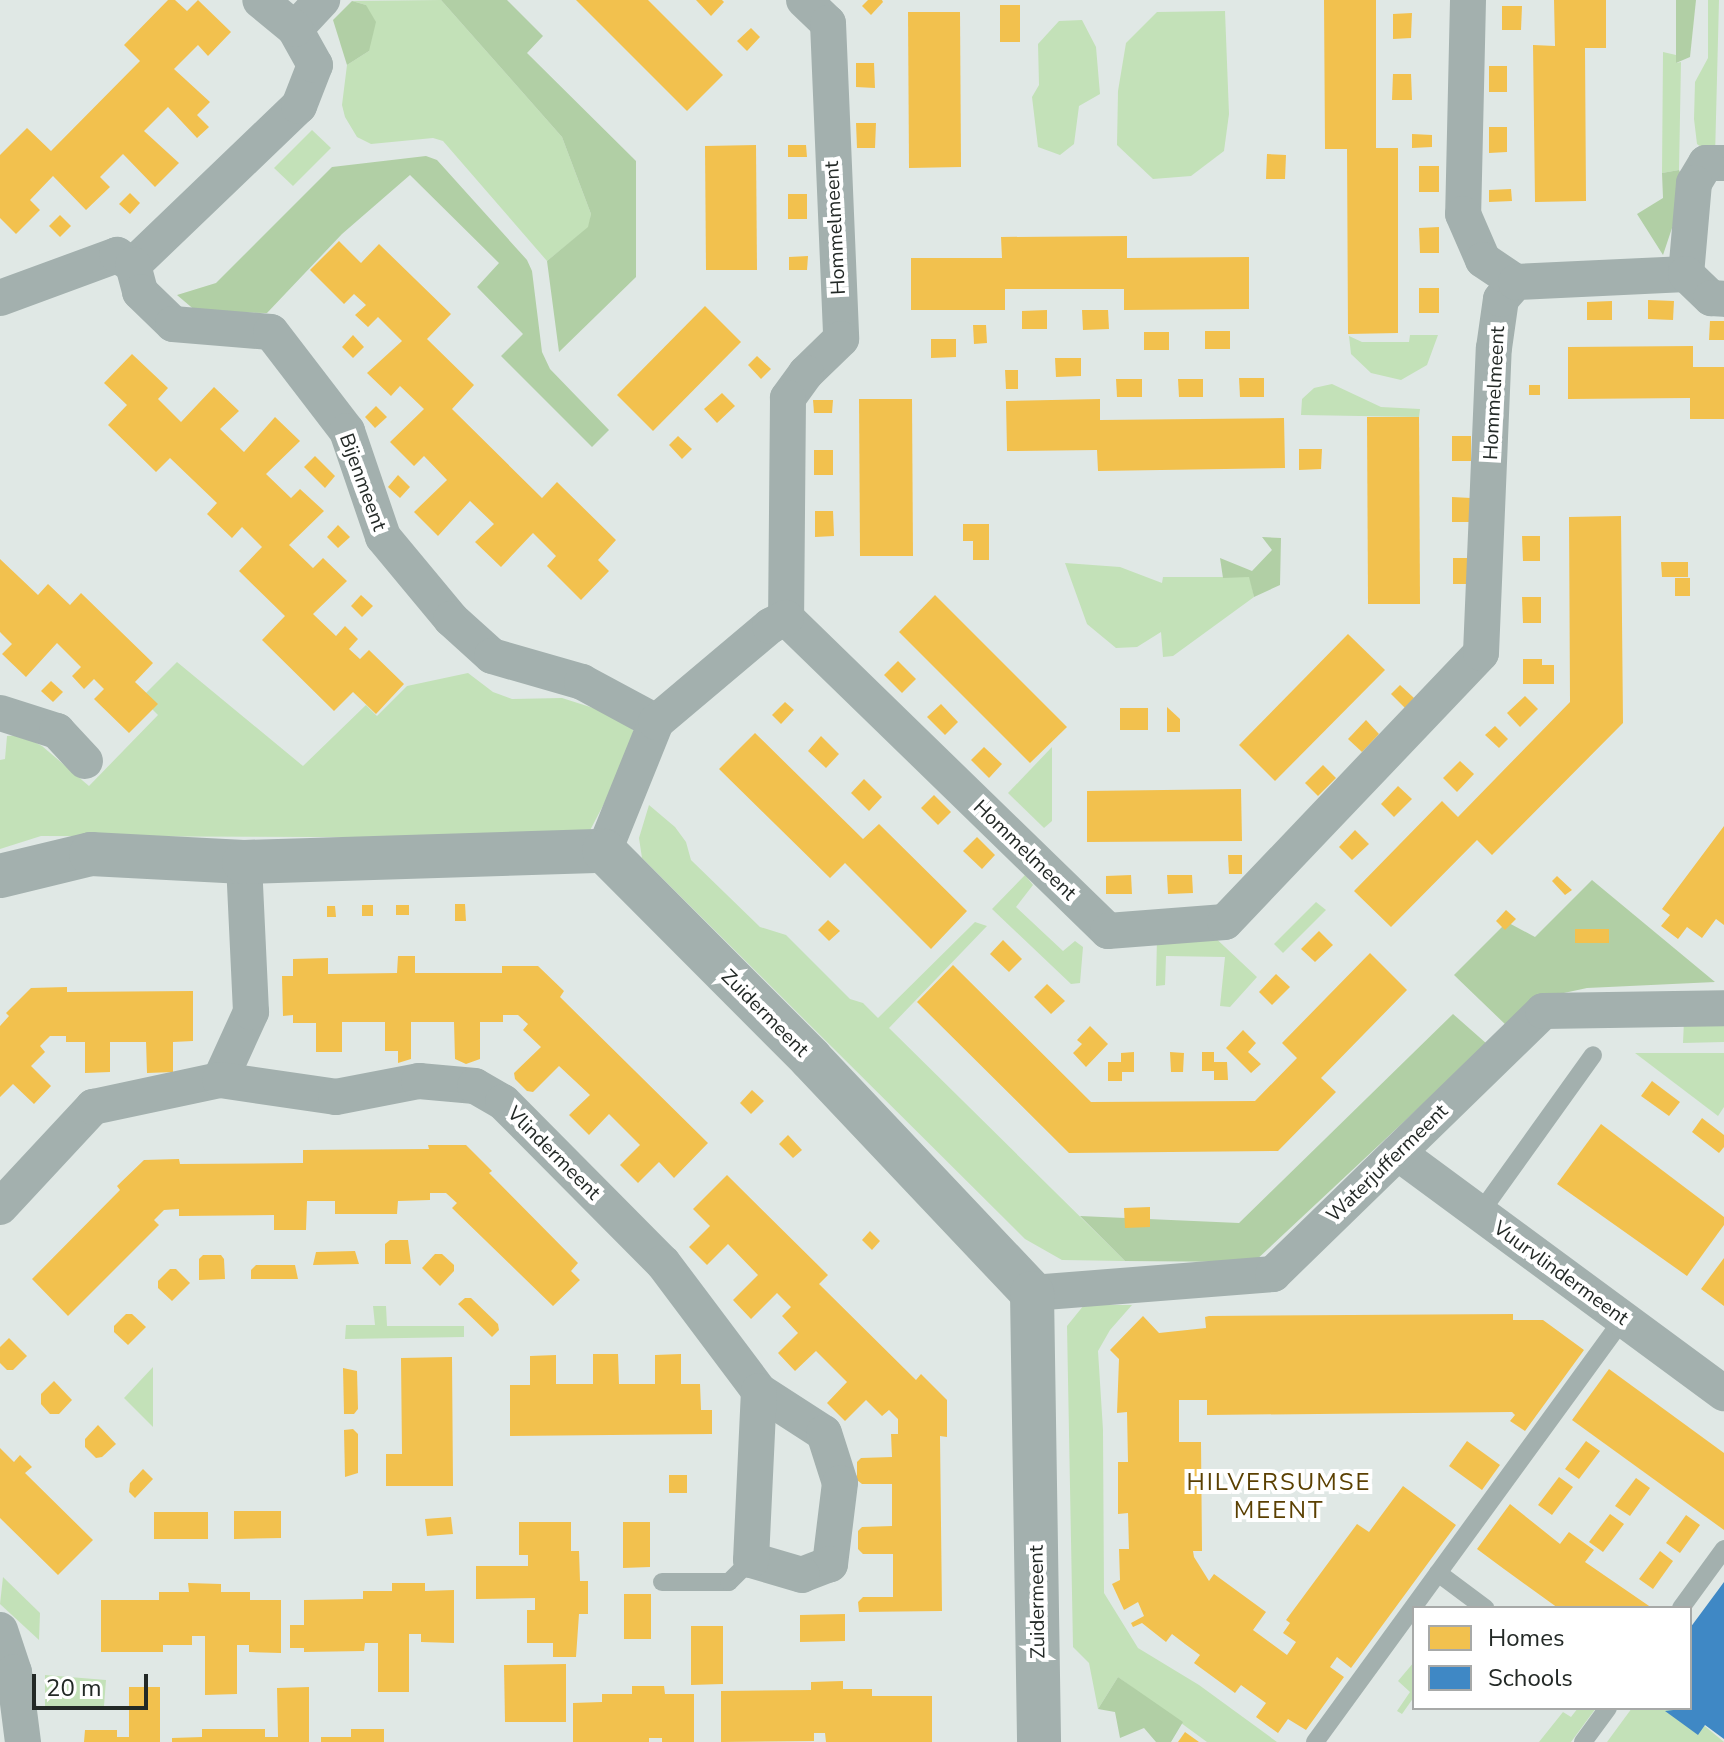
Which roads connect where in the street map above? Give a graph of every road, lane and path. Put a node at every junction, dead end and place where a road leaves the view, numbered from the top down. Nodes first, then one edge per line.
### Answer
1 (260, 0) edge
2 (322, 0) edge
3 (804, 0) edge
4 (1468, 0) edge
5 (295, 29) junction
6 (1724, 163) edge
7 (133, 265) junction
8 (1686, 274) junction
9 (1516, 282) junction
10 (0, 298) edge
11 (1724, 299) edge
12 (786, 618) junction
13 (0, 713) edge
14 (656, 722) junction
15 (85, 761) dead end
16 (604, 851) junction
17 (244, 862) junction
18 (0, 876) edge
19 (1724, 1008) edge
20 (1593, 1055) dead end
21 (220, 1080) junction
22 (1398, 1153) junction
23 (0, 1207) edge
24 (1480, 1213) junction
25 (1032, 1293) junction
26 (1623, 1319) junction
27 (759, 1391) junction
28 (1724, 1393) edge
29 (1724, 1549) edge
30 (751, 1560) junction
31 (1438, 1573) junction
32 (662, 1582) dead end
33 (1414, 1606) edge
34 (1482, 1606) edge
35 (1682, 1606) edge
36 (1412, 1609) edge
37 (0, 1630) edge
38 (1607, 1710) edge
39 (23, 1742) edge
40 (1039, 1742) edge
41 (1315, 1742) edge
42 (1583, 1742) edge

1 - 5 street
2 - 5 street
3 - 12 street, Hommelmeent
4 - 9 street
5 - 7 street
6 - 8 street
7 - 10 street
7 - 14 street, Bijenmeent
8 - 9 street
8 - 11 street
9 - 12 street, Hommelmeent
12 - 14 street
13 - 15 street
14 - 16 street
16 - 17 street
16 - 25 street, Zuidermeent
17 - 18 street
17 - 21 street
19 - 22 street, Waterjuffermeent
20 - 24 lane
21 - 23 street, Vlindermeent
21 - 27 street, Vlindermeent
22 - 24 street, Vuurvlindermeent
22 - 25 street, Waterjuffermeent
24 - 26 street, Vuurvlindermeent
25 - 40 street, Zuidermeent
26 - 28 street, Vuurvlindermeent
26 - 31 lane
27 - 30 street
27 - 30 street, Vlindermeent
29 - 35 lane
30 - 32 lane
31 - 33 lane
31 - 34 lane
36 - 41 lane
37 - 39 street
38 - 42 lane

